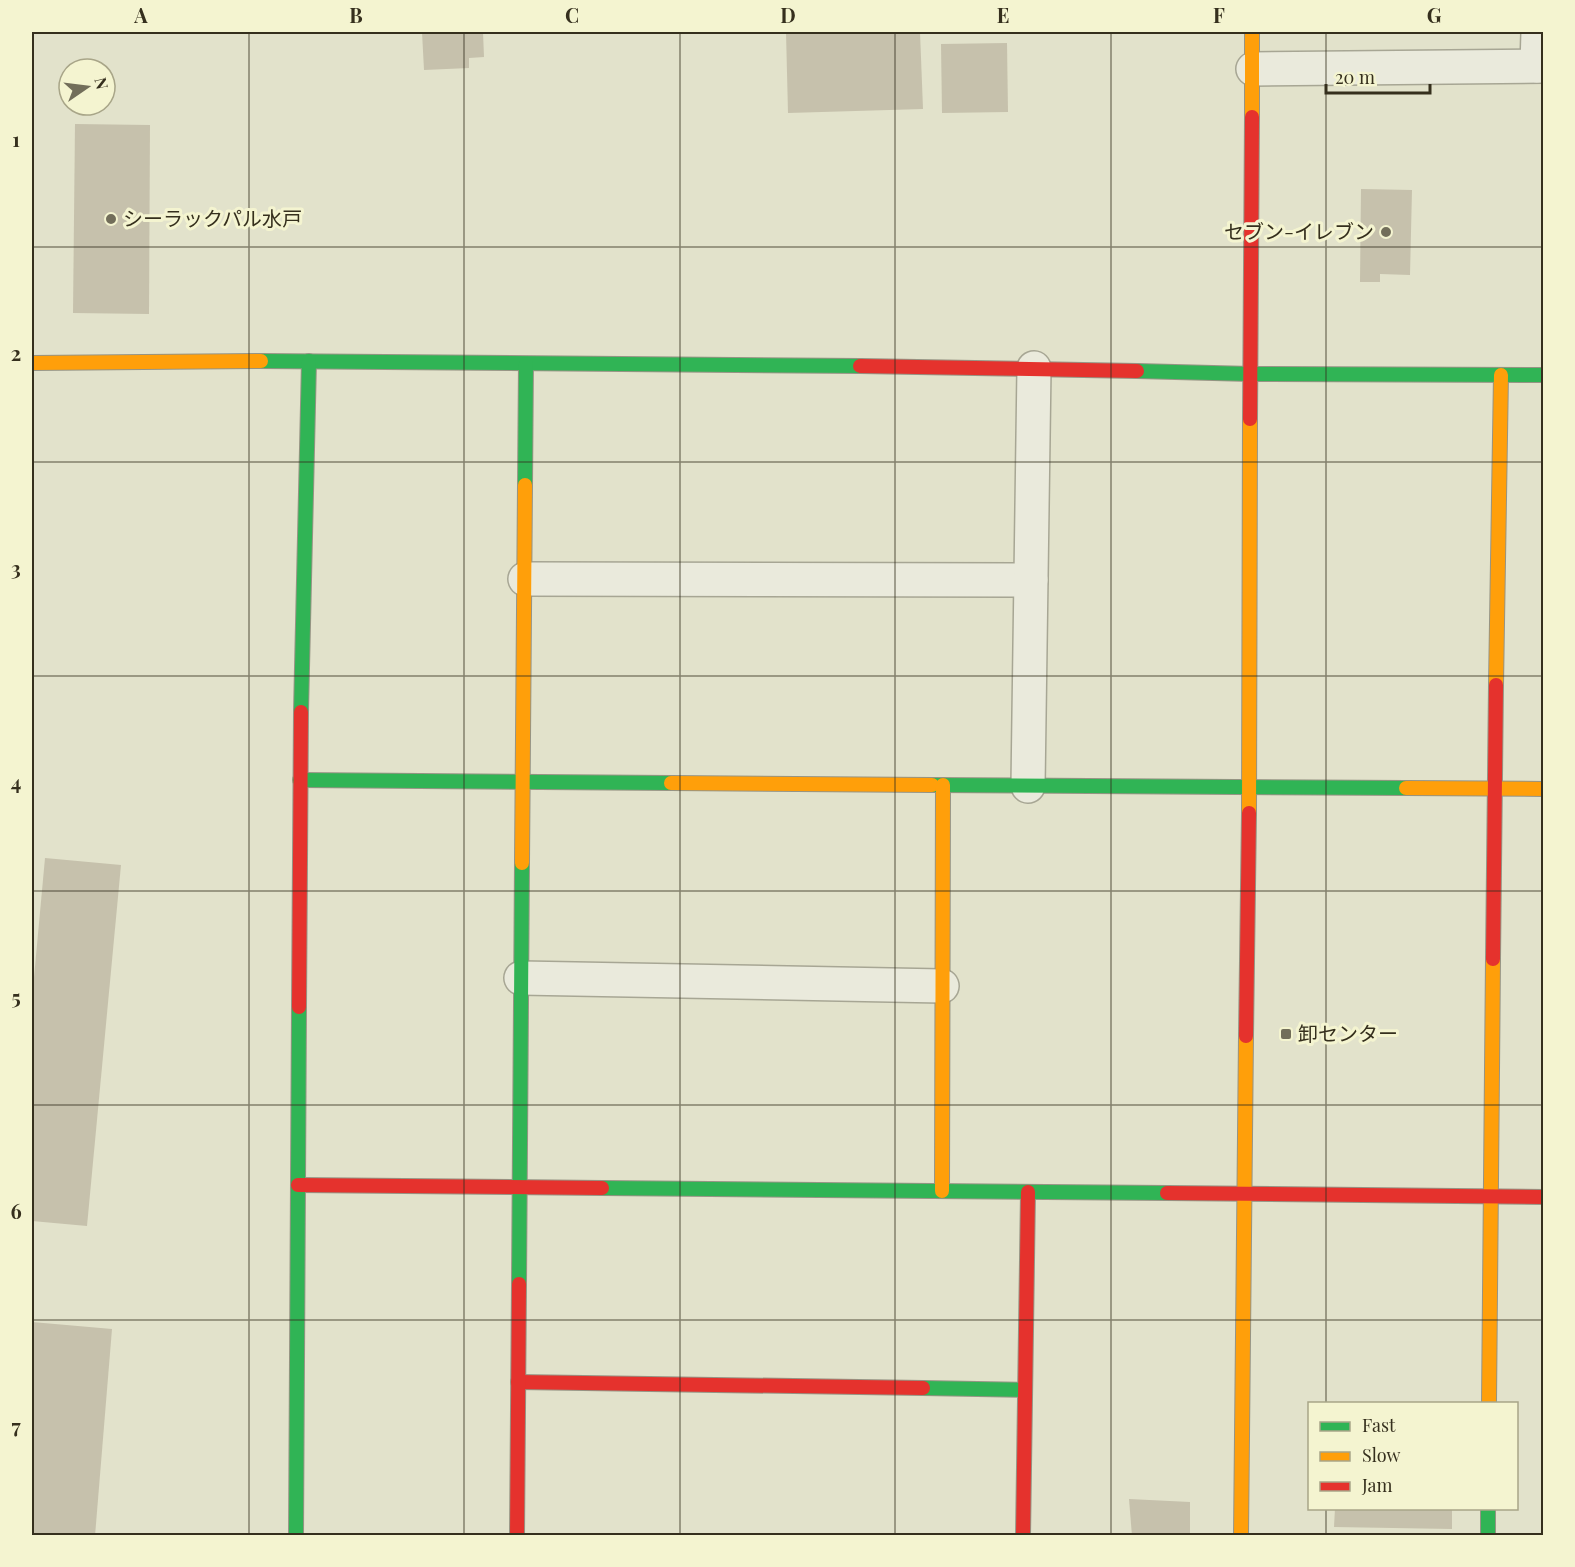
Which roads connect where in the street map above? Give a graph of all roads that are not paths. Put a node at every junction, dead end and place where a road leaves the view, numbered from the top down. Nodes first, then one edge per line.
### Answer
1 (1252, 32) edge
2 (1538, 32) edge
3 (1540, 66) edge
4 (1253, 69) junction
5 (309, 361) junction
6 (32, 363) edge
7 (526, 364) junction
8 (1034, 368) junction
9 (1251, 374) junction
10 (1501, 375) junction
11 (1544, 375) edge
12 (525, 579) junction
13 (1031, 580) junction
14 (300, 780) junction
15 (523, 782) junction
16 (943, 785) junction
17 (1028, 786) junction
18 (1250, 787) junction
19 (1494, 789) junction
20 (1544, 789) edge
21 (521, 978) junction
22 (942, 986) junction
23 (298, 1185) junction
24 (520, 1187) junction
25 (942, 1191) junction
26 (1028, 1192) junction
27 (1244, 1194) junction
28 (1492, 1196) junction
29 (1544, 1197) edge
30 (518, 1382) junction
31 (1025, 1390) junction
32 (1490, 1402) edge
33 (1488, 1510) edge
34 (296, 1536) edge
35 (517, 1536) edge
36 (1023, 1536) edge
37 (1241, 1536) edge
38 (1488, 1536) edge

1 - 4 street
2 - 3 street
3 - 4 street
4 - 9 street
5 - 6 street
5 - 7 street
5 - 14 street
7 - 8 street
7 - 12 street
8 - 9 street
8 - 13 street
9 - 10 street
9 - 18 street
10 - 11 street
10 - 19 street
12 - 13 street
12 - 15 street
13 - 17 street
14 - 15 street
14 - 23 street
15 - 16 street
15 - 21 street
16 - 17 street
16 - 22 street
17 - 18 street
18 - 19 street
18 - 27 street
19 - 20 street
19 - 28 street
21 - 22 street
21 - 24 street
22 - 25 street
23 - 24 street
23 - 34 street
24 - 25 street
24 - 30 street
25 - 26 street
26 - 27 street
26 - 31 street
27 - 28 street
27 - 37 street
28 - 29 street
28 - 32 street
30 - 31 street
30 - 35 street
31 - 36 street
33 - 38 street

